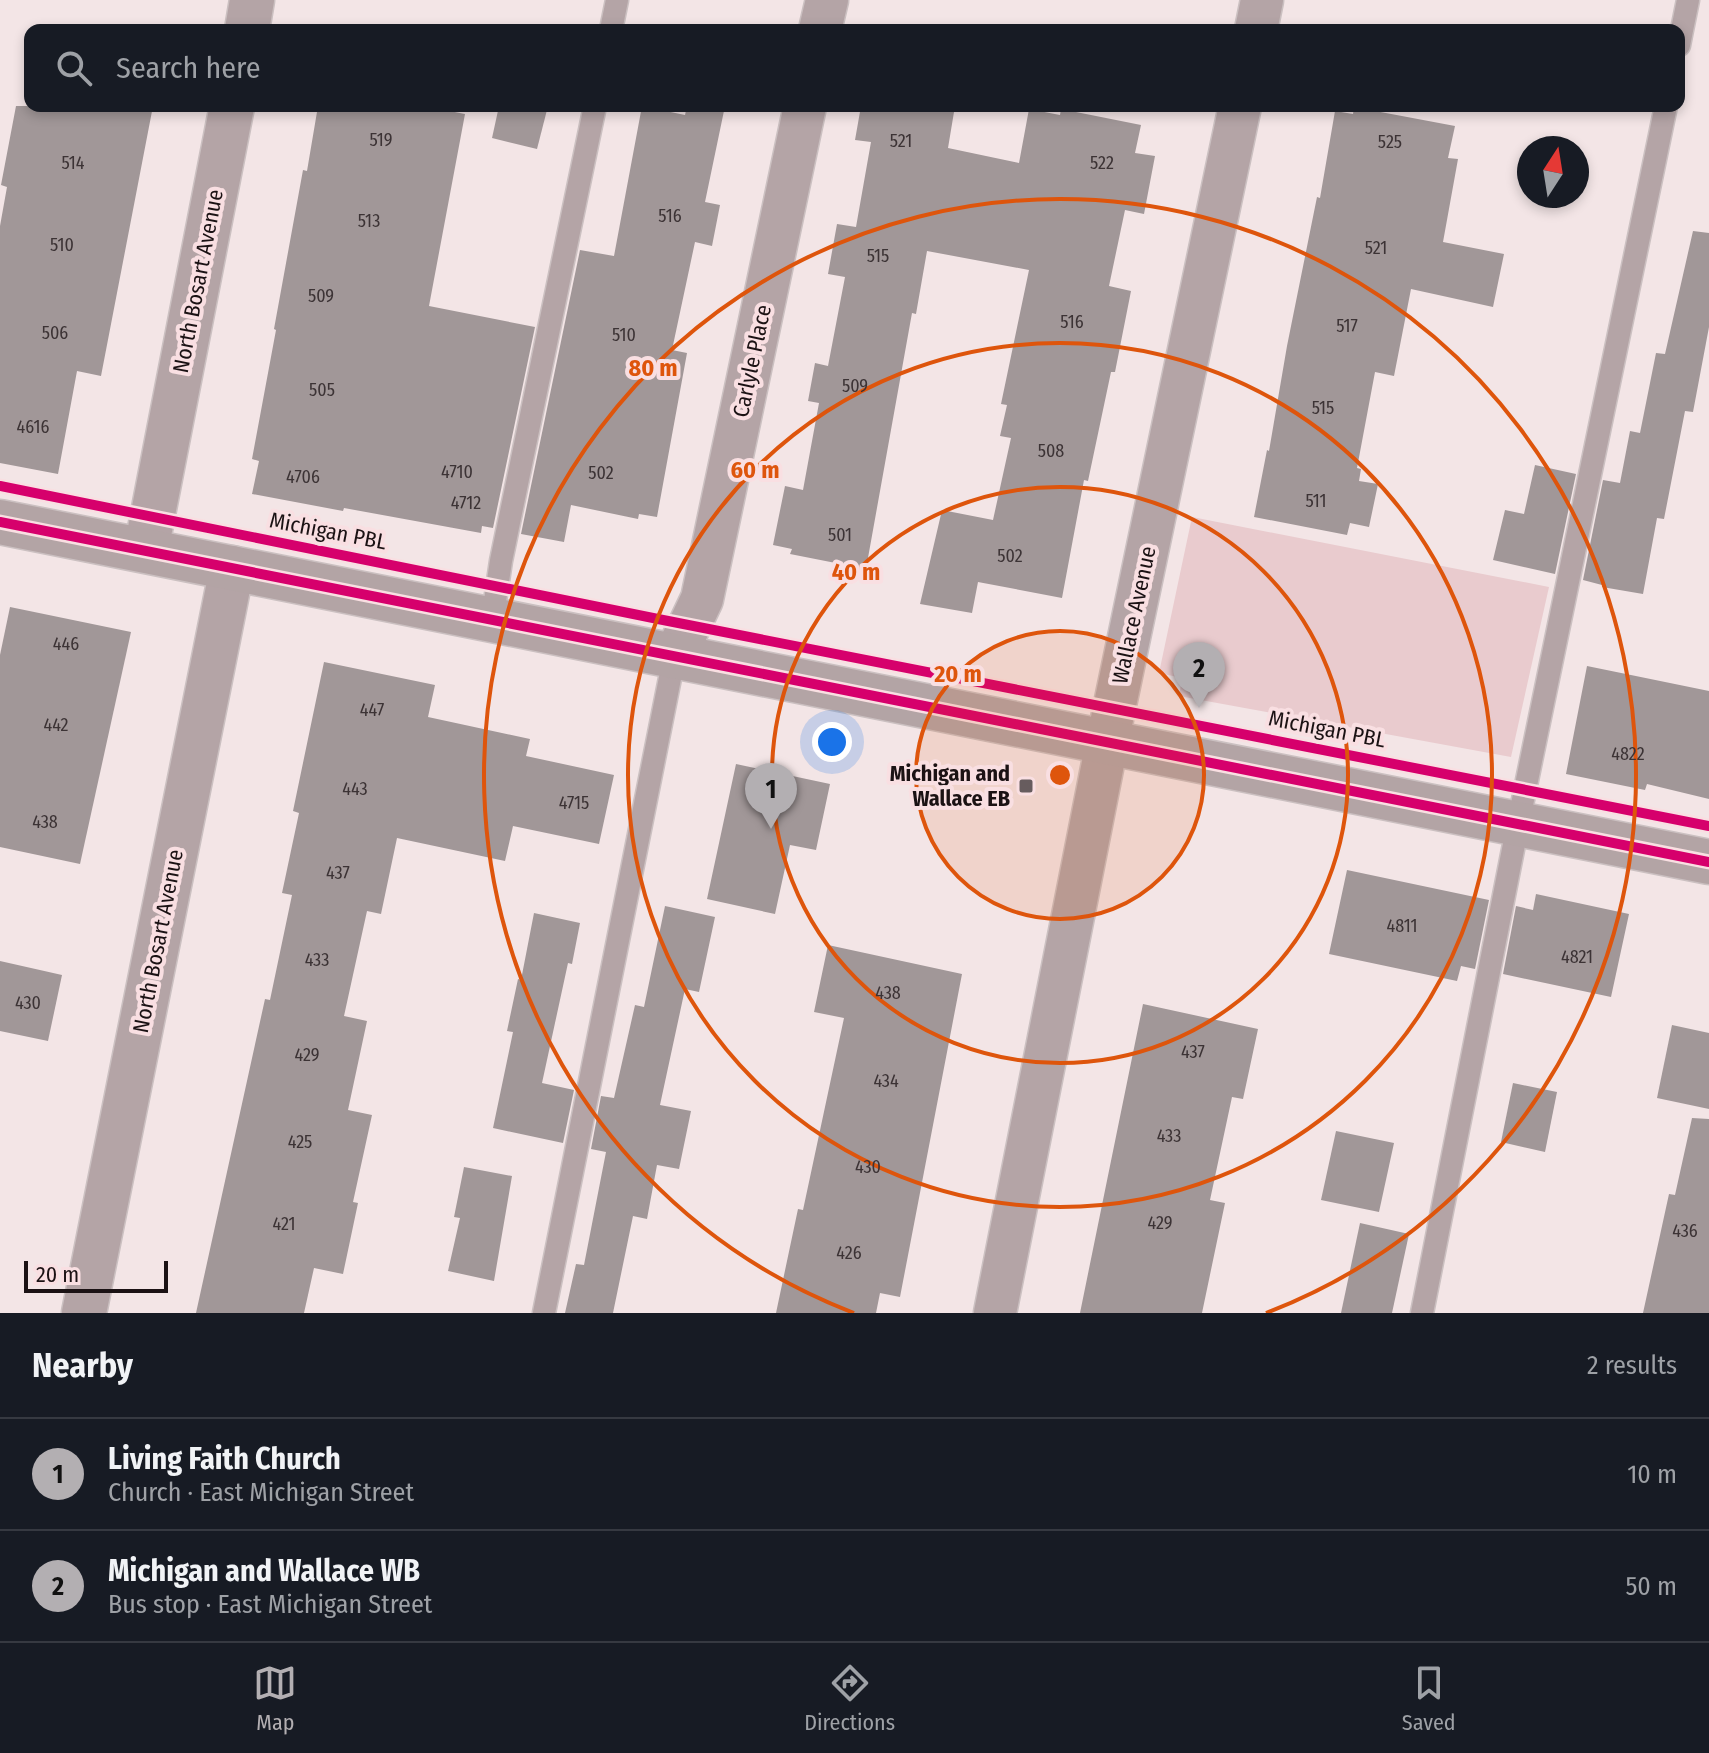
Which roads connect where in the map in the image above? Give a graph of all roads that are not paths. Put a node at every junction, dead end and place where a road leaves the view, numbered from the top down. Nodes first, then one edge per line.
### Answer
1 (252, 0) edge
2 (617, 0) edge
3 (827, 0) edge
4 (1262, 0) edge
5 (1688, 0) edge
6 (248, 24) edge
7 (612, 24) edge
8 (821, 24) edge
9 (1257, 24) edge
10 (1683, 24) edge
11 (231, 112) edge
12 (594, 112) edge
13 (804, 112) edge
14 (1239, 112) edge
15 (1665, 112) edge
16 (0, 522) edge
17 (146, 550) junction
18 (232, 568) junction
19 (492, 621) junction
20 (674, 658) junction
21 (1107, 743) junction
22 (1518, 824) junction
23 (1709, 862) edge
24 (84, 1313) edge
25 (544, 1313) edge
26 (995, 1313) edge
27 (1422, 1313) edge

1 - 6 street
2 - 7 lane
3 - 8 street
4 - 9 street
5 - 10 lane
11 - 17 street, North Bosart Avenue
12 - 19 lane
13 - 20 street, Carlyle Place
14 - 21 street, Wallace Avenue
15 - 22 lane
16 - 17 main road
17 - 18 main road
18 - 19 main road
18 - 24 street, North Bosart Avenue
19 - 20 main road
20 - 21 main road
20 - 25 lane
21 - 22 main road
21 - 26 street, Wallace Avenue
22 - 23 main road
22 - 27 lane

